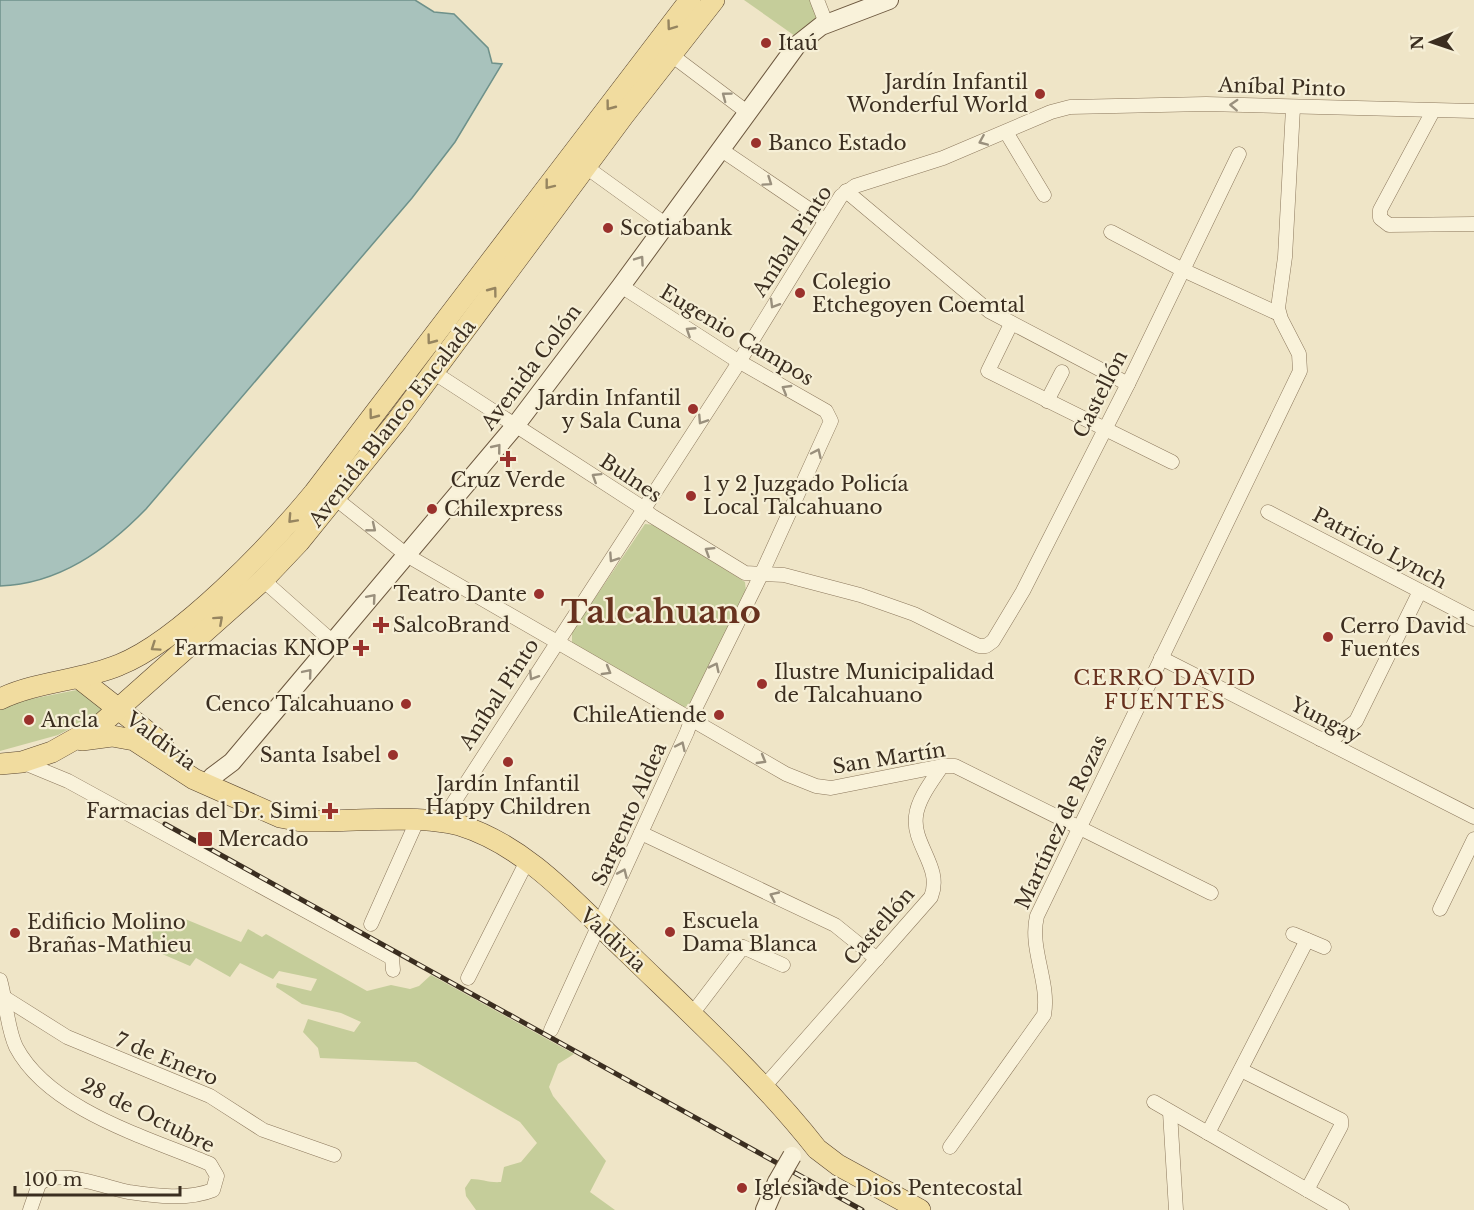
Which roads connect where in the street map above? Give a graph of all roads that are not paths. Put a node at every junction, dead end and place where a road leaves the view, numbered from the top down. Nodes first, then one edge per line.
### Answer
1 (690, 0) edge
2 (714, 0) edge
3 (818, 0) edge
4 (889, 0) edge
5 (826, 23) junction
6 (661, 53) junction
7 (1293, 108) junction
8 (1433, 111) junction
9 (1474, 111) edge
10 (747, 112) junction
11 (1006, 132) junction
12 (585, 139) junction
13 (720, 149) junction
14 (1239, 154) dead end
15 (586, 166) junction
16 (846, 191) junction
17 (1044, 195) dead end
18 (825, 220) junction
19 (666, 224) junction
20 (1474, 224) edge
21 (1111, 232) dead end
22 (1183, 270) junction
23 (621, 286) junction
24 (1279, 314) junction
25 (1011, 324) junction
26 (740, 362) junction
27 (409, 368) junction
28 (433, 372) junction
29 (1062, 372) dead end
30 (1128, 384) junction
31 (1047, 401) junction
32 (831, 417) joint
33 (515, 426) junction
34 (1104, 429) junction
35 (1172, 462) dead end
36 (329, 474) junction
37 (336, 499) junction
38 (645, 510) junction
39 (1268, 512) dead end
40 (408, 556) junction
41 (760, 576) junction
42 (263, 580) junction
43 (1420, 591) junction
44 (1474, 619) edge
45 (556, 641) junction
46 (334, 643) junction
47 (986, 646) joint
48 (1161, 658) junction
49 (79, 678) junction
50 (38, 686) junction
51 (0, 687) edge
52 (0, 699) edge
53 (119, 709) junction
54 (691, 720) junction
55 (1319, 738) junction
56 (73, 742) junction
57 (46, 754) junction
58 (8, 764) edge
59 (942, 765) junction
60 (206, 779) junction
61 (68, 781) junction
62 (1474, 817) edge
63 (417, 821) junction
64 (441, 822) junction
65 (1078, 826) junction
66 (641, 833) junction
67 (1474, 839) edge
68 (527, 861) junction
69 (1211, 893) dead end
70 (1440, 909) dead end
71 (371, 924) dead end
72 (599, 927) junction
73 (1293, 934) dead end
74 (1307, 940) junction
75 (1324, 948) dead end
76 (877, 959) junction
77 (783, 965) dead end
78 (393, 970) dead end
79 (468, 978) dead end
80 (0, 980) edge
81 (5, 998) junction
82 (692, 1014) junction
83 (551, 1030) dead end
84 (1241, 1070) junction
85 (763, 1088) junction
86 (1154, 1102) dead end
87 (1170, 1112) junction
88 (1208, 1133) junction
89 (805, 1135) junction
90 (950, 1147) dead end
91 (334, 1155) dead end
92 (1307, 1190) junction
93 (30, 1210) edge
94 (765, 1210) edge
95 (920, 1210) edge
96 (1176, 1210) edge
97 (1342, 1210) edge

1 -> 6 main road, Avenida Blanco Encalada
2 - 6 main road, Avenida Blanco Encalada
3 - 5 street
4 - 5 main road, Avenida Colón
5 - 10 main road, Avenida Colón
10 -> 6 street
6 -> 12 main road, Avenida Blanco Encalada
6 - 15 main road, Avenida Blanco Encalada
7 - 8 street, Aníbal Pinto
7 -> 11 street, Aníbal Pinto
7 - 24 street
8 - 9 street, Aníbal Pinto
8 - 20 street
10 - 13 main road, Avenida Colón
11 -> 16 street, Aníbal Pinto
11 - 17 street
12 - 15 main road
12 -> 27 main road, Avenida Blanco Encalada
13 -> 18 street
13 - 19 main road, Avenida Colón
14 - 22 street, Castellón
15 - 19 street
28 -> 15 main road, Avenida Blanco Encalada
16 - 18 street, Aníbal Pinto
16 - 25 street
18 -> 26 street, Aníbal Pinto
23 -> 19 main road, Avenida Colón
21 - 22 street
22 - 24 street
22 - 30 street, Castellón
26 -> 23 street, Eugenio Campos
23 - 33 main road, Avenida Colón
24 - 48 street, Martínez de Rozas
25 - 30 street
25 - 31 street
32 -> 26 street, Eugenio Campos
26 -> 38 street, Aníbal Pinto
27 - 28 main road
27 -> 36 main road, Avenida Blanco Encalada
28 - 33 street, Bulnes
28 - 37 main road, Avenida Blanco Encalada
29 - 31 street
30 - 34 street, Castellón
31 - 34 street
41 -> 32 street, Sargento Aldea
38 -> 33 street, Bulnes
40 -> 33 main road, Avenida Colón
34 - 35 street
34 - 47 street, Castellón
36 - 37 main road
36 -> 49 main road, Avenida Blanco Encalada
37 -> 40 street, San Martín
37 - 42 main road, Avenida Blanco Encalada
41 -> 38 street, Bulnes
38 -> 45 street, Aníbal Pinto
39 - 43 street, Patricio Lynch
40 - 45 street, San Martín
46 -> 40 main road, Avenida Colón
41 - 47 street, Bulnes
54 -> 41 street, Sargento Aldea
42 - 46 street
53 -> 42 main road, Avenida Blanco Encalada
43 - 44 street, Patricio Lynch
43 - 55 street
45 -> 54 street, San Martín
45 -> 64 street, Aníbal Pinto
60 -> 46 main road, Avenida Colón
48 - 55 street, Yungay
48 - 65 street, Martínez de Rozas
49 - 50 main road, Avenida Blanco Encalada
49 - 53 main road, Valdivia
50 - 51 main road
50 - 52 main road, Avenida Blanco Encalada
53 - 56 main road, Avenida Blanco Encalada
53 - 60 main road, Valdivia
54 -> 59 street, San Martín
66 -> 54 street, Sargento Aldea
55 - 62 street, Yungay
56 - 57 main road, Avenida Blanco Encalada
56 - 60 main road, Valdivia
57 - 58 main road, Avenida Blanco Encalada
57 - 61 street
58 - 61 street
59 - 65 street, San Martín
59 - 76 street, Castellón
60 - 63 main road, Valdivia
61 - 78 street
63 - 64 main road, Valdivia
63 - 71 street
64 - 68 main road, Valdivia
65 - 69 street, San Martín
65 - 90 street, Martínez de Rozas
72 -> 66 street, Sargento Aldea
76 -> 66 street
67 - 70 street
68 - 72 main road, Valdivia
68 - 79 street
72 - 82 main road, Valdivia
72 - 83 street, Sargento Aldea
73 - 74 street
74 - 75 street
74 - 84 street
76 - 85 street, Castellón
77 - 82 street
80 - 81 street
81 - 91 street, 7 de Enero
81 - 93 street, 28 de Octubre
82 - 85 main road, Valdivia
84 - 88 street
84 - 92 street
85 - 89 main road, Valdivia
86 - 87 street
87 - 88 street
87 - 96 street
88 - 92 street
89 - 94 main road, bridge
89 - 95 main road, Valdivia
92 - 97 street

